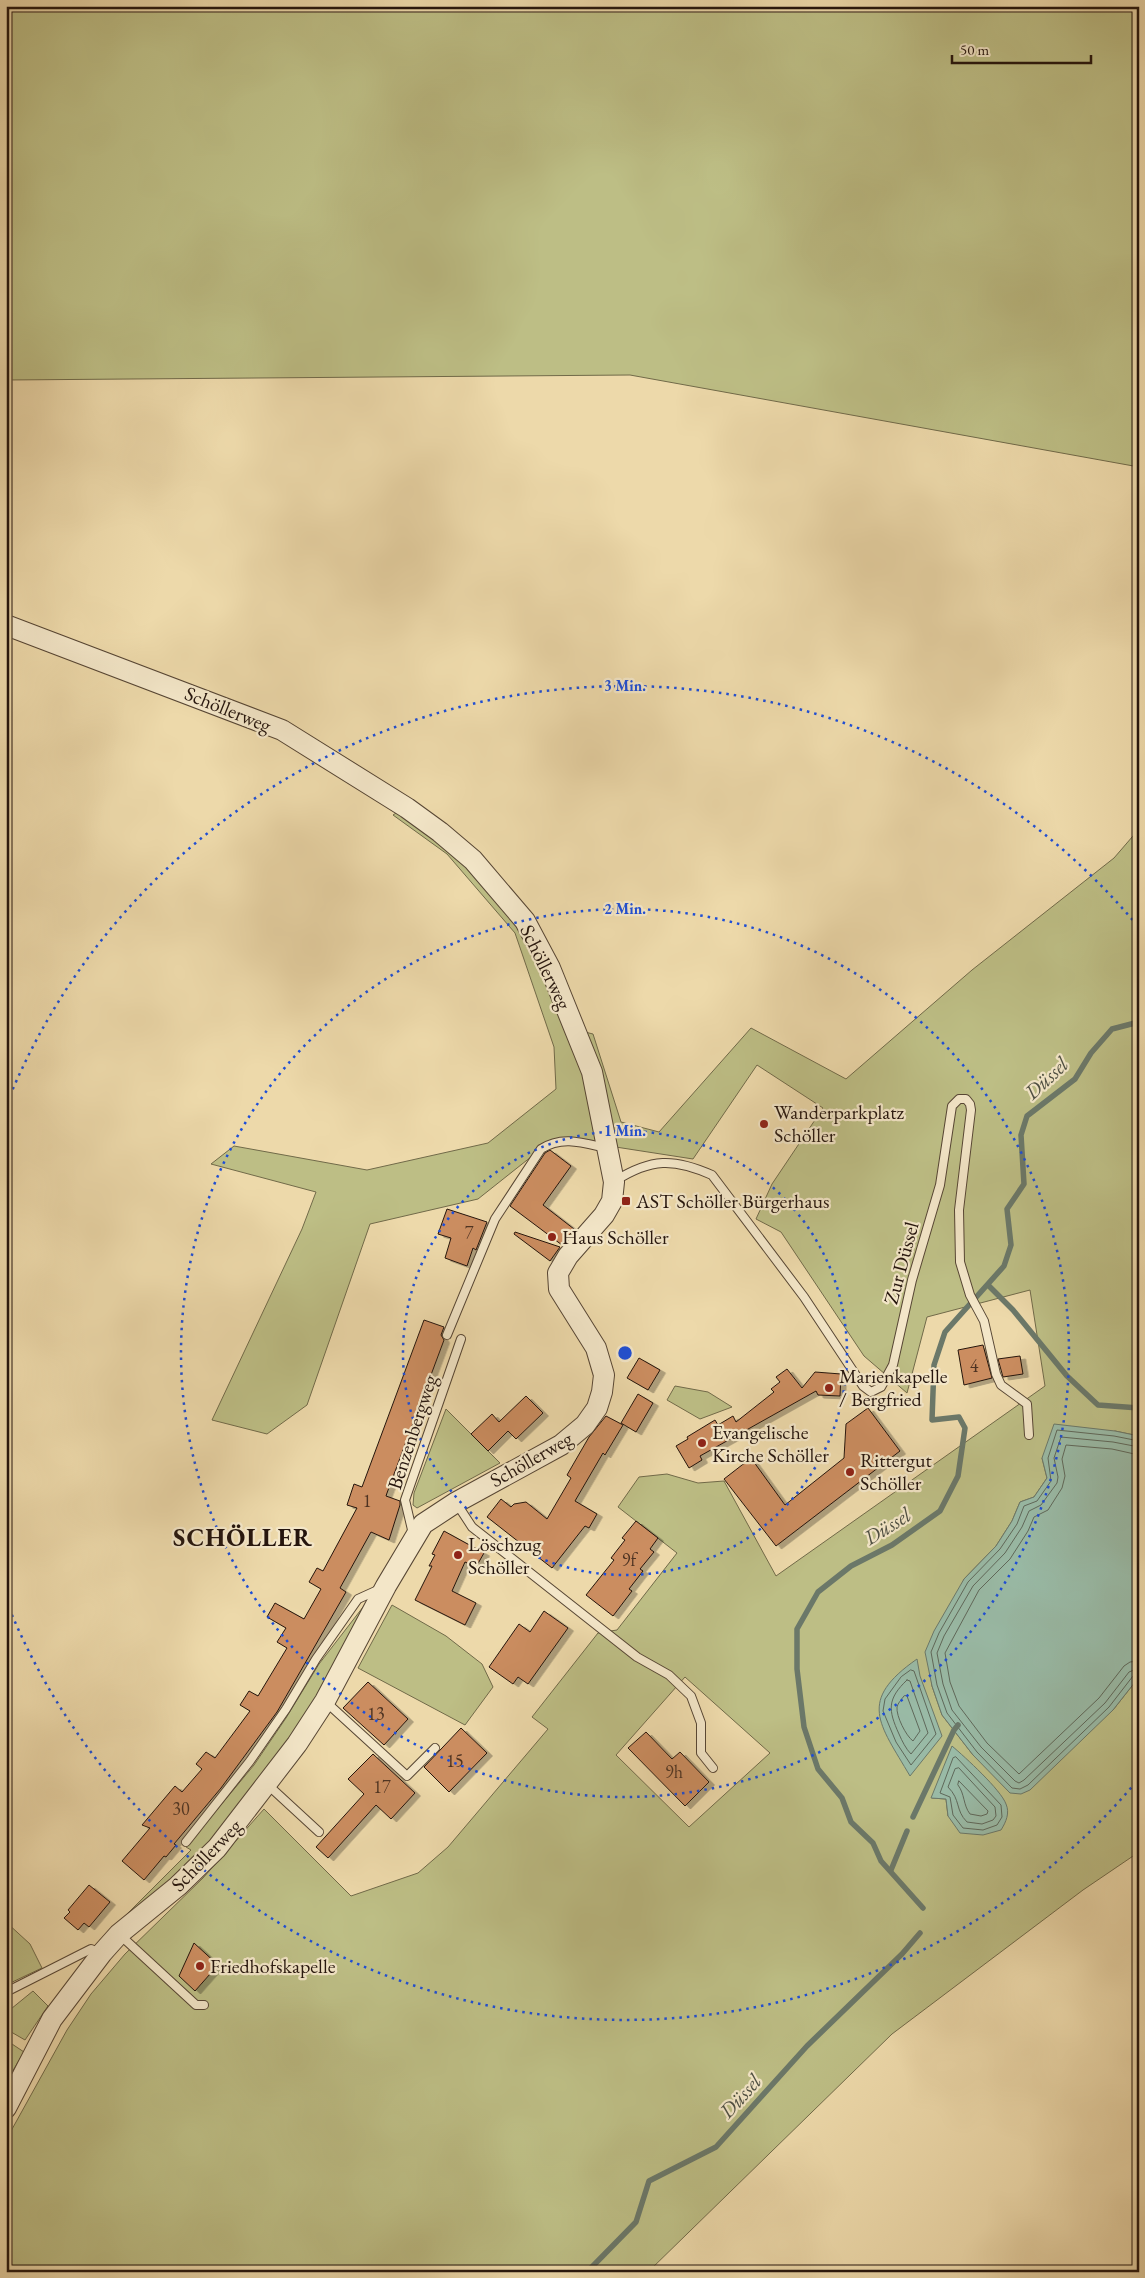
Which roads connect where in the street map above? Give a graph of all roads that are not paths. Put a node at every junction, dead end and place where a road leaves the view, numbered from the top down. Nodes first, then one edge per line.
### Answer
1 (6, 625) edge
2 (608, 1149) junction
3 (614, 1182) junction
4 (448, 1335) dead end
5 (461, 1339) dead end
6 (1029, 1435) dead end
7 (455, 1503) junction
8 (414, 1537) junction
9 (386, 1586) junction
10 (325, 1701) junction
11 (434, 1748) dead end
12 (713, 1768) dead end
13 (268, 1785) junction
14 (319, 1832) dead end
15 (186, 1842) dead end
16 (119, 1934) junction
17 (102, 1953) junction
18 (6, 1992) edge
19 (204, 2005) dead end
20 (6, 2108) edge

1 - 2 street, Schöllerweg
2 - 3 street, Schöllerweg
2 - 4 lane
3 - 6 lane, Zur Düssel
3 - 7 street, Schöllerweg
5 - 8 lane, Benzenbergweg
7 - 8 street, Schöllerweg
7 - 12 lane
8 - 9 street, Schöllerweg
9 - 10 street, Schöllerweg
9 - 15 lane, Schöllerweg
10 - 11 lane
10 - 13 street, Schöllerweg
13 - 14 lane
13 - 16 street, Schöllerweg
16 - 17 street, Schöllerweg
16 - 19 lane
17 - 18 lane
17 - 20 street, Schöllerweg

